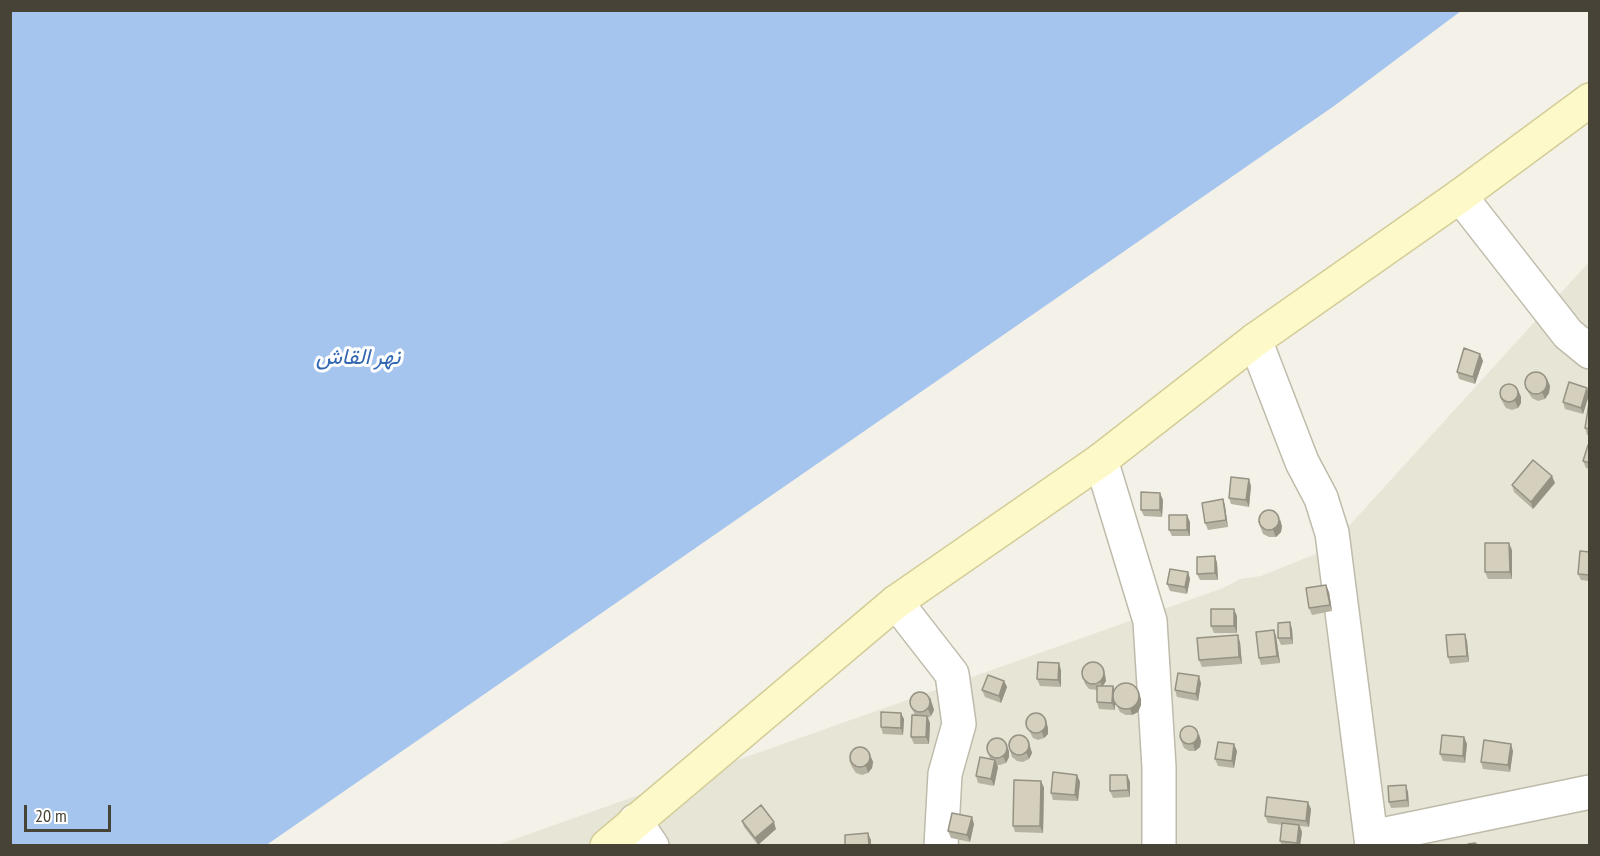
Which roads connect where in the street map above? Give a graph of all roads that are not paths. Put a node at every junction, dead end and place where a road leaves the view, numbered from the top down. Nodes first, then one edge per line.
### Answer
1 (1590, 100) edge
2 (1460, 196) junction
3 (1255, 340) junction
4 (1590, 352) edge
5 (1101, 460) junction
6 (896, 602) junction
7 (1590, 792) edge
8 (644, 833) edge
9 (1372, 841) edge
10 (607, 846) edge
11 (941, 846) edge
12 (1159, 846) edge

1 - 2 main road
2 - 3 main road
2 - 4 street
3 - 5 main road
3 - 9 street
5 - 6 main road
5 - 12 street
6 - 8 main road
6 - 11 street
7 - 9 street
8 - 10 main road

